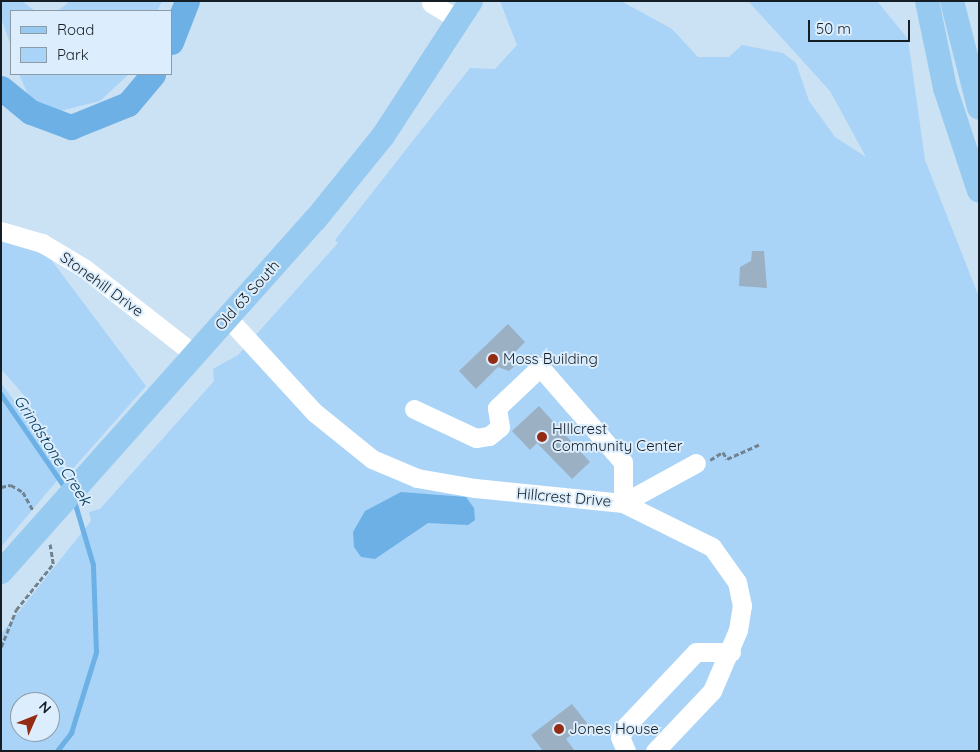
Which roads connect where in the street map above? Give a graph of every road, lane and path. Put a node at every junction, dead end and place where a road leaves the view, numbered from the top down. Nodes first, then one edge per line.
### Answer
1 (927, 1) edge
2 (952, 1) edge
3 (431, 3) dead end
4 (465, 11) edge
5 (979, 108) edge
6 (979, 191) edge
7 (1, 231) edge
8 (227, 316) junction
9 (194, 354) junction
10 (414, 409) dead end
11 (760, 445) dead end
12 (696, 463) joint
13 (623, 503) junction
14 (1, 572) edge
15 (732, 652) junction
16 (626, 751) edge
17 (655, 751) edge

1 - 6 main road
2 - 5 main road
3 - 4 street
4 - 8 main road, Old 63 South
7 - 9 street, Stonehill Drive
8 - 9 main road, Old 63 South
8 - 13 street, Hillcrest Drive
9 - 14 main road, Old 63 South
10 - 13 street
11 - 12 path
12 - 13 street
13 - 15 street, Hillcrest Drive
15 - 16 street
15 - 17 street, Hillcrest Drive

